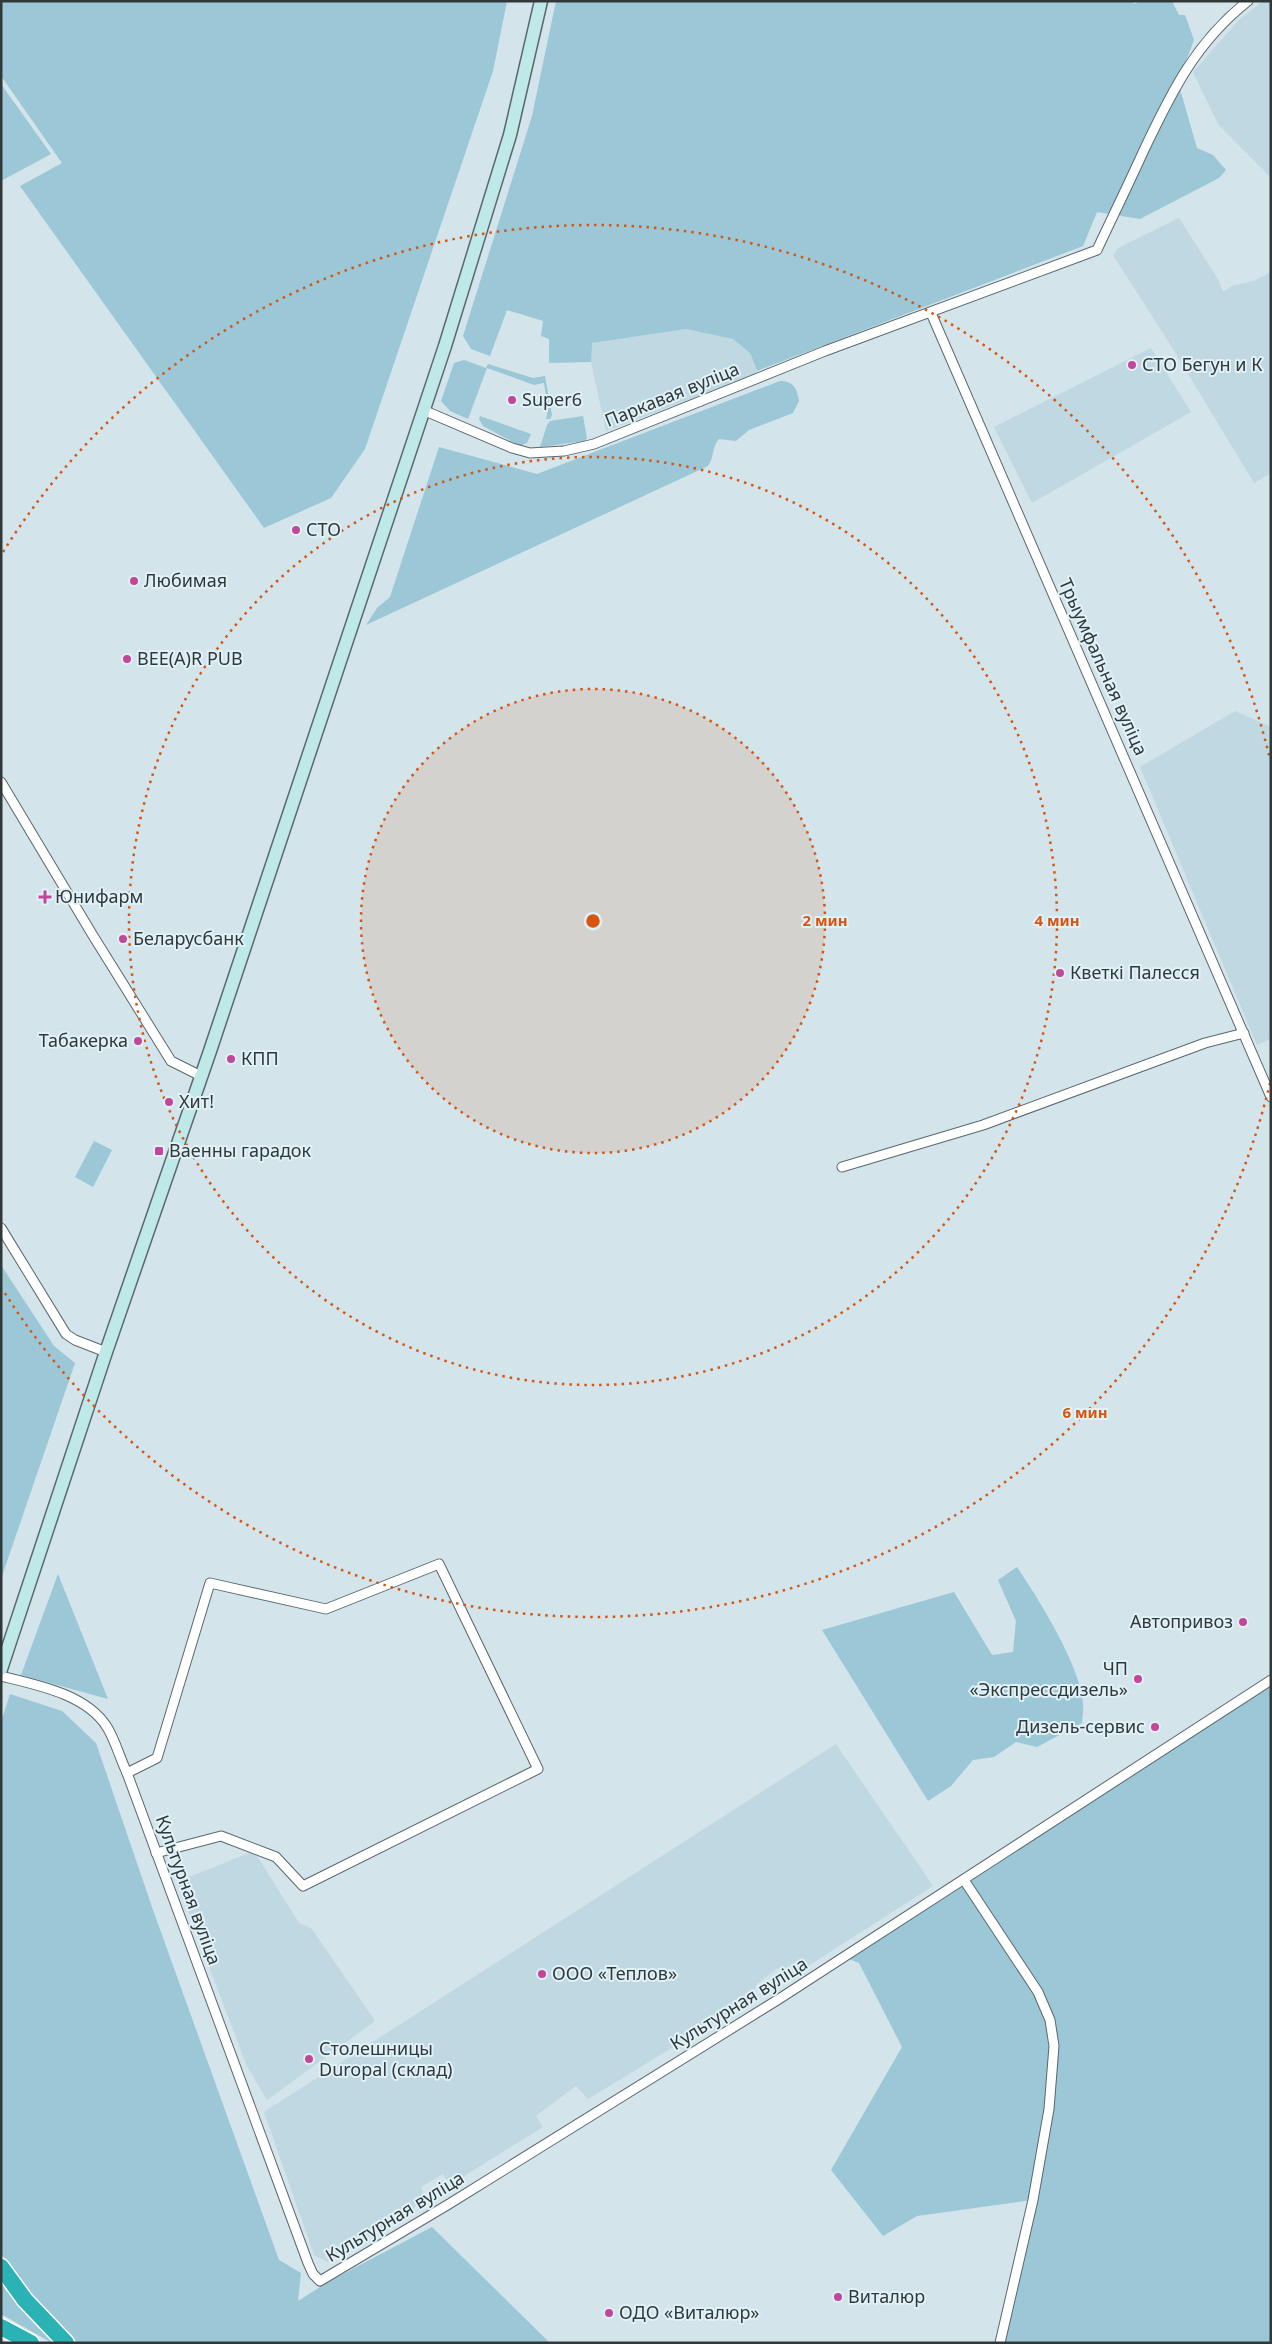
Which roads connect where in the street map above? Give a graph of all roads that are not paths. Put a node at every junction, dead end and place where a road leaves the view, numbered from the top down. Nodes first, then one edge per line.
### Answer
1 (541, 1) edge
2 (1248, 1) edge
3 (931, 313) junction
4 (423, 410) junction
5 (1, 782) edge
6 (1244, 1033) junction
7 (201, 1076) junction
8 (1271, 1097) edge
9 (842, 1167) dead end
10 (1, 1228) edge
11 (106, 1352) junction
12 (1, 1669) edge
13 (1, 1676) edge
14 (1271, 1680) edge
15 (127, 1773) junction
16 (156, 1853) junction
17 (964, 1880) junction
18 (1, 2267) edge
19 (1, 2327) edge
20 (31, 2343) edge
21 (66, 2343) edge
22 (1000, 2343) edge

1 - 4 main road
2 - 3 street, Паркавая вуліца
3 - 4 street, Паркавая вуліца
3 - 6 street, Трыумфальная вуліца
4 - 7 main road
5 - 7 street
6 - 8 street, Трыумфальная вуліца
6 - 9 street
7 - 11 main road
10 - 11 street
11 - 12 main road
13 - 15 street, Культурная вуліца
14 - 17 street
15 - 16 street, Культурная вуліца
15 - 16 street
16 - 17 street, Культурная вуліца
17 - 22 street
18 - 21 highway
19 - 20 highway

